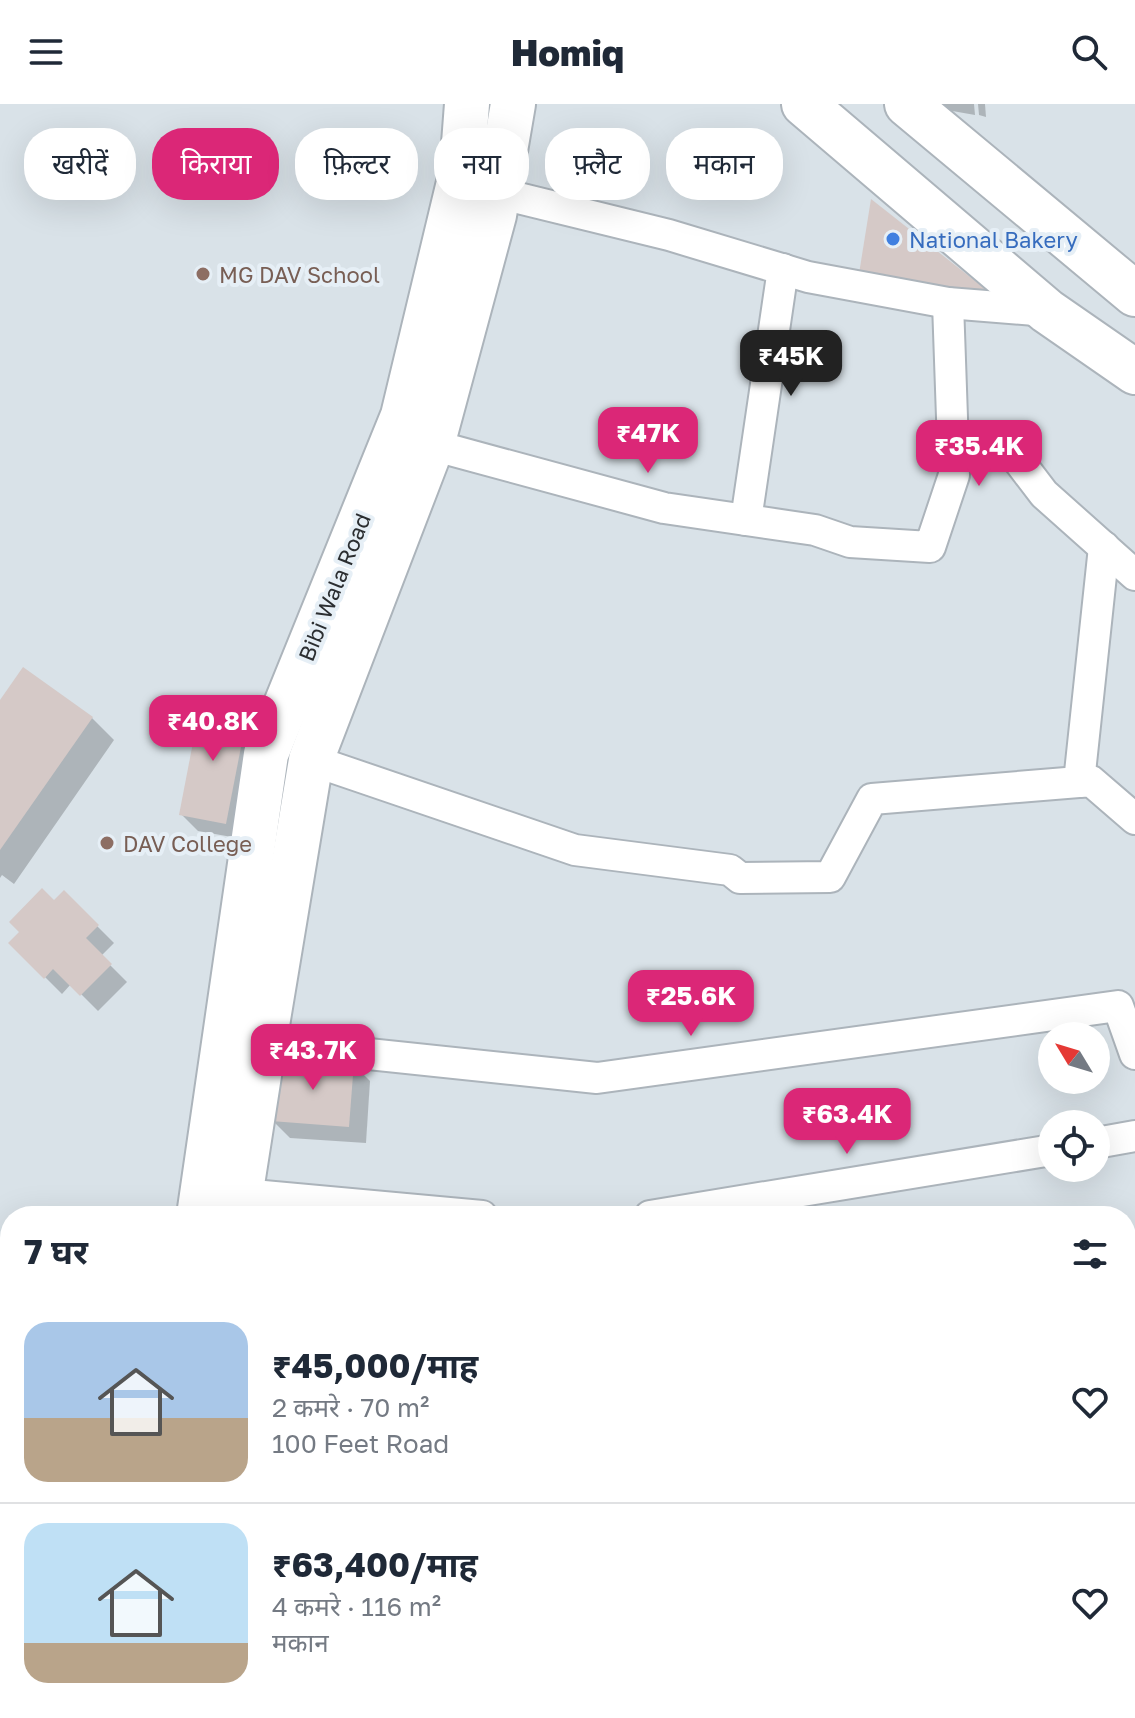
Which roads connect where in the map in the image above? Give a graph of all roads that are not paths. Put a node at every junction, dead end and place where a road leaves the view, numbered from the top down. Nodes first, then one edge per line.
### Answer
1 (467, 104) edge
2 (513, 104) edge
3 (804, 104) edge
4 (907, 104) edge
5 (509, 128) edge
6 (497, 200) edge
7 (526, 200) edge
8 (783, 269) junction
9 (1135, 294) edge
10 (948, 303) junction
11 (1047, 311) junction
12 (1135, 372) edge
13 (953, 435) junction
14 (432, 445) junction
15 (746, 520) junction
16 (1104, 547) junction
17 (1135, 575) edge
18 (311, 760) junction
19 (1079, 782) junction
20 (1135, 819) edge
21 (264, 1043) junction
22 (1135, 1054) edge
23 (1135, 1136) edge
24 (1110, 1140) edge
25 (1038, 1152) edge
26 (220, 1204) edge
27 (264, 1206) edge
28 (711, 1206) edge

1 - 26 main road, Bibi Wala Road
2 - 5 main road
3 - 11 main road
4 - 9 main road
6 - 14 main road
7 - 8 street
8 - 10 street
8 - 15 street
10 - 11 street
10 - 13 street
11 - 12 main road
13 - 15 street
13 - 16 street
14 - 15 street
14 - 18 main road
16 - 17 street
16 - 19 street
18 - 19 street
18 - 21 main road
19 - 20 street
21 - 22 street
21 - 26 main road
23 - 24 street
25 - 28 street
26 - 27 street

